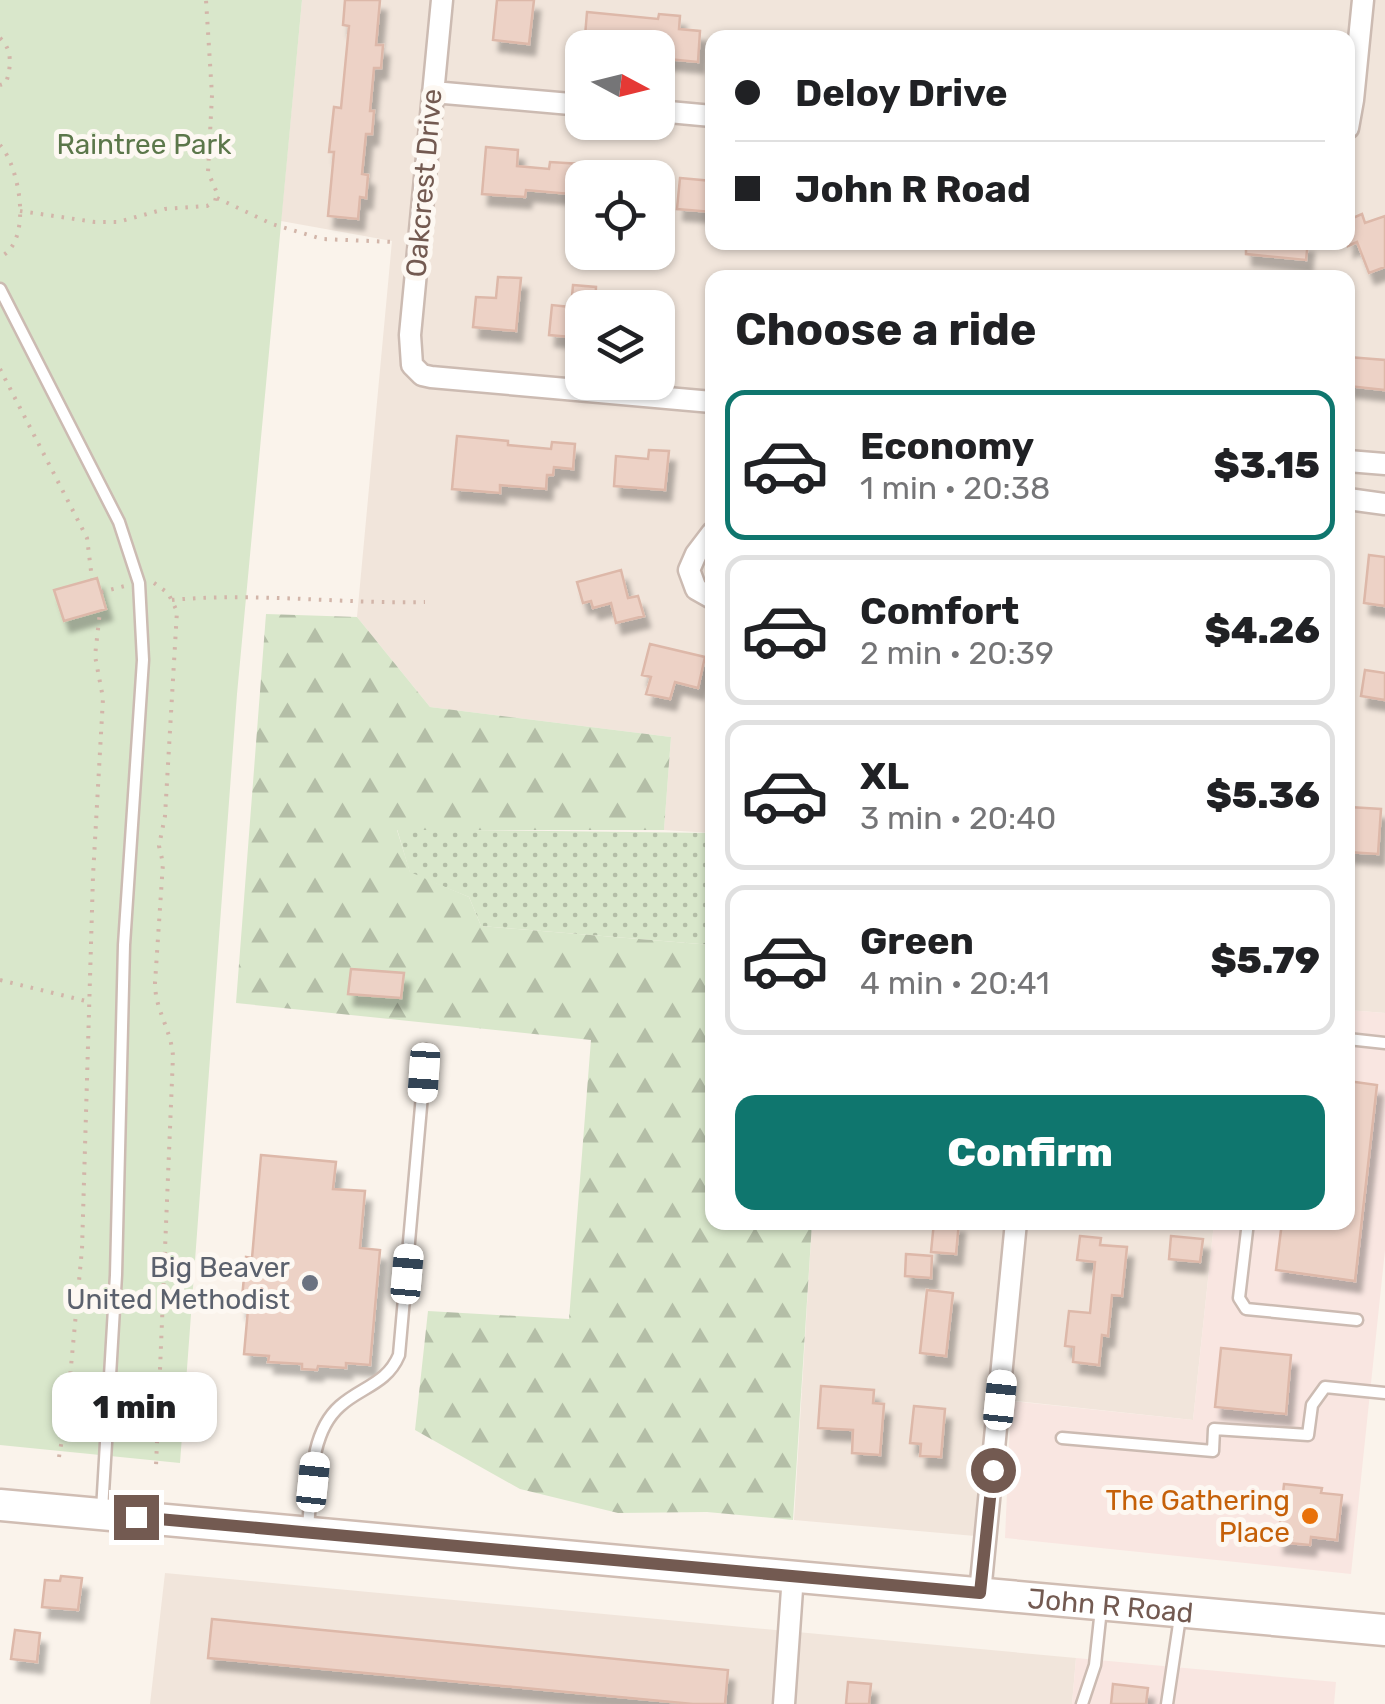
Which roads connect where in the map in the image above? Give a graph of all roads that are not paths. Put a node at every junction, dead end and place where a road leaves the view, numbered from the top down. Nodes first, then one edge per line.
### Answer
1 (442, 0) edge
2 (1363, 0) edge
3 (1355, 89) edge
4 (432, 92) junction
5 (565, 103) edge
6 (675, 113) edge
7 (705, 115) edge
8 (0, 289) edge
9 (705, 401) edge
10 (1355, 461) edge
11 (1385, 464) edge
12 (1355, 500) edge
13 (1385, 504) edge
14 (705, 542) edge
15 (705, 594) edge
16 (1355, 1040) edge
17 (1385, 1043) edge
18 (426, 1050) dead end
19 (1015, 1230) edge
20 (1247, 1230) edge
21 (1357, 1320) dead end
22 (1385, 1393) edge
23 (1062, 1438) dead end
24 (0, 1504) edge
25 (102, 1514) junction
26 (308, 1534) junction
27 (792, 1575) junction
28 (980, 1593) junction
29 (1102, 1603) junction
30 (1181, 1611) junction
31 (1385, 1630) edge
32 (784, 1704) edge
33 (1082, 1704) edge
34 (1167, 1704) edge

1 - 4 street, Oakcrest Drive
2 - 3 street
4 - 5 street
4 - 9 street, Oakcrest Drive
6 - 7 street
8 - 25 lane
10 - 11 street
12 - 13 street
14 - 15 street
16 - 17 lane
18 - 26 lane
19 - 28 street
20 - 21 lane
22 - 23 lane
24 - 25 main road, John R Road
25 - 26 main road, John R Road
26 - 27 main road, John R Road
27 - 28 main road, John R Road
27 - 32 street
28 - 29 main road, John R Road
29 - 30 main road, John R Road
29 - 33 lane
30 - 31 main road, John R Road
30 - 34 lane

